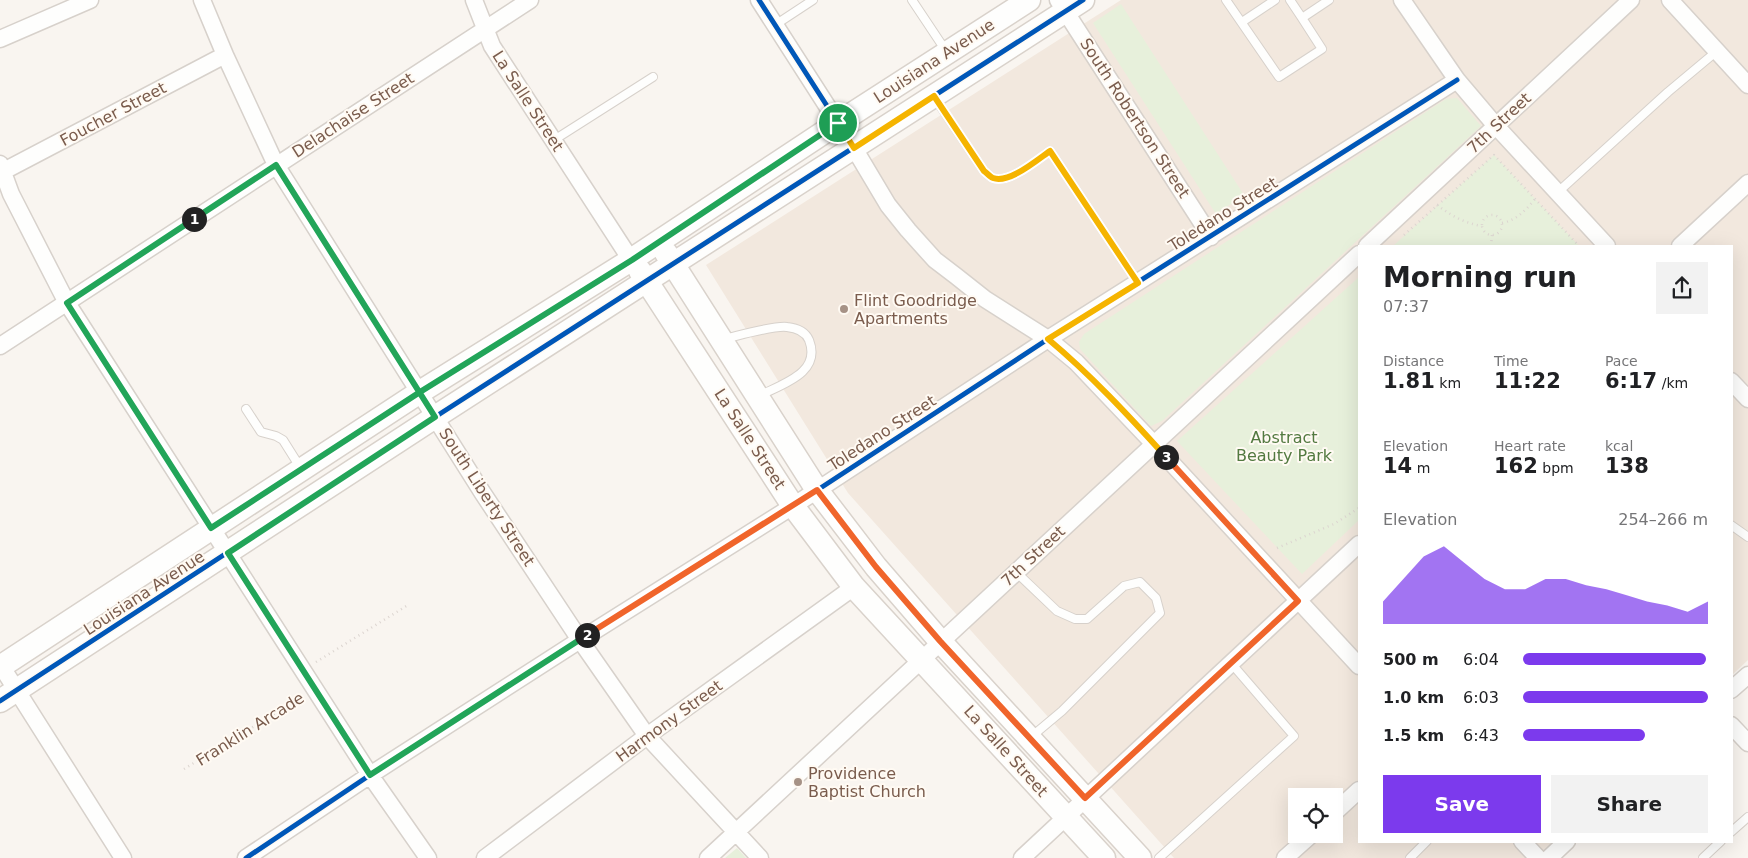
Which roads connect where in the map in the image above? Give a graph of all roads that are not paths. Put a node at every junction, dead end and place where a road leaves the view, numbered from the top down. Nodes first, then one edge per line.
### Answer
1 (90, 0) edge
2 (202, 0) edge
3 (474, 0) edge
4 (530, 0) edge
5 (759, 0) edge
6 (813, 0) edge
7 (912, 0) edge
8 (1030, 0) edge
9 (1226, 0) edge
10 (1275, 0) edge
11 (1290, 0) edge
12 (1329, 0) edge
13 (1402, 0) edge
14 (1631, 0) edge
15 (1670, 0) edge
16 (1069, 4) edge
17 (1302, 18) junction
18 (1242, 22) junction
19 (775, 25) junction
20 (485, 29) junction
21 (0, 39) edge
22 (1717, 51) junction
23 (947, 53) junction
24 (225, 55) junction
25 (653, 77) dead end
26 (1457, 80) junction
27 (1748, 85) edge
28 (934, 96) junction
29 (838, 123) junction
30 (1496, 126) junction
31 (554, 140) junction
32 (854, 148) junction
33 (276, 165) junction
34 (1, 170) edge
35 (1748, 183) edge
36 (1558, 192) junction
37 (1211, 237) junction
38 (658, 242) junction
39 (1368, 245) edge
40 (1606, 245) edge
41 (1681, 245) edge
42 (1358, 255) edge
43 (632, 260) junction
44 (673, 265) junction
45 (648, 282) junction
46 (1138, 283) junction
47 (67, 303) junction
48 (512, 335) junction
49 (720, 339) junction
50 (1048, 339) junction
51 (0, 346) edge
52 (527, 358) junction
53 (1733, 383) edge
54 (420, 392) junction
55 (757, 397) junction
56 (1748, 399) edge
57 (246, 409) dead end
58 (435, 417) junction
59 (1154, 444) junction
60 (302, 469) junction
61 (817, 490) junction
62 (793, 506) junction
63 (1733, 526) edge
64 (211, 528) junction
65 (1748, 537) edge
66 (1358, 545) edge
67 (228, 553) junction
68 (1016, 572) junction
69 (854, 587) junction
70 (1298, 601) junction
71 (580, 640) junction
72 (940, 641) junction
73 (1356, 658) edge
74 (922, 659) junction
75 (1231, 663) junction
76 (0, 665) edge
77 (1748, 675) edge
78 (1733, 688) edge
79 (8, 696) edge
80 (1733, 727) edge
81 (647, 736) junction
82 (1030, 738) junction
83 (1748, 743) edge
84 (370, 775) junction
85 (1358, 791) edge
86 (1085, 798) junction
87 (1343, 805) edge
88 (1748, 816) edge
89 (1066, 817) junction
90 (1733, 830) edge
91 (736, 832) junction
92 (1302, 843) edge
93 (1425, 843) edge
94 (1524, 843) edge
95 (1566, 843) edge
96 (1719, 843) edge
97 (123, 858) edge
98 (246, 858) edge
99 (428, 858) edge
100 (485, 858) edge
101 (708, 858) edge
102 (760, 858) edge
103 (1022, 858) edge
104 (1104, 858) edge
105 (1140, 858) edge
106 (1159, 858) edge
107 (1286, 858) edge
108 (1410, 858) edge
109 (1538, 858) edge
110 (1549, 858) edge
111 (1703, 858) edge

1 - 21 street
2 - 24 street, South Liberty Street
3 - 20 street, La Salle Street
4 - 20 street, Delachaise Street
5 - 19 street
6 - 19 lane
7 - 23 lane
8 - 23 street, Louisiana Avenue
9 - 18 lane
10 - 18 lane
11 - 17 lane
12 - 17 lane
13 - 26 street
14 - 30 street, 7th Street
15 - 22 street
16 - 28 street, Louisiana Avenue
16 - 37 street, South Robertson Street
17 - 18 lane
19 - 29 street
20 - 31 street, La Salle Street
20 - 33 street, Delachaise Street
22 - 27 street
22 - 36 lane
23 - 29 street, Louisiana Avenue
24 - 33 street, South Liberty Street
24 - 34 street, Foucher Street
25 - 31 lane
26 - 30 street
26 - 37 street, Toledano Street
28 - 32 street, Louisiana Avenue
28 - 46 lane
29 - 32 street
29 - 38 street, Louisiana Avenue
30 - 36 street
30 - 39 street, 7th Street
31 - 43 street, La Salle Street
32 - 44 street, Louisiana Avenue
32 - 50 street
33 - 47 street, Delachaise Street
33 - 54 street, South Liberty Street
34 - 47 street
35 - 41 street
36 - 40 street
37 - 46 street, Toledano Street
38 - 43 street, Louisiana Avenue
38 - 44 street, La Salle Street
42 - 59 street, 7th Street
43 - 45 street, La Salle Street
43 - 48 street, Louisiana Avenue
44 - 45 street, Louisiana Avenue
44 - 49 street, La Salle Street
45 - 52 street, Louisiana Avenue
45 - 62 street, La Salle Street
46 - 50 street, Toledano Street
47 - 51 street, Delachaise Street
47 - 64 street
48 - 52 street
48 - 54 street, Louisiana Avenue
49 - 55 street, La Salle Street
49 - 55 lane
50 - 59 street
50 - 61 street, Toledano Street
52 - 58 street, Louisiana Avenue
53 - 56 street
54 - 58 street, South Liberty Street
54 - 60 street, Louisiana Avenue
55 - 61 street, La Salle Street
57 - 60 lane
58 - 67 street, Louisiana Avenue
58 - 71 street, South Liberty Street
59 - 68 street, 7th Street
59 - 70 street
60 - 64 street, Louisiana Avenue
61 - 62 street, Toledano Street
61 - 72 street, La Salle Street
62 - 69 street, La Salle Street
62 - 71 street, Toledano Street
63 - 65 lane
64 - 67 street
64 - 76 street, Louisiana Avenue
66 - 70 street
67 - 79 street, Louisiana Avenue
67 - 84 street
68 - 72 street, 7th Street
68 - 82 lane
69 - 74 street, La Salle Street
69 - 81 street, Harmony Street
70 - 73 street
70 - 75 street
71 - 81 street, South Liberty Street
71 - 84 street, Toledano Street
72 - 74 street, 7th Street
72 - 82 street, La Salle Street
74 - 89 street, La Salle Street
74 - 91 street, 7th Street
75 - 86 street
75 - 106 lane
76 - 79 street
77 - 78 street
79 - 97 street
80 - 83 street
81 - 91 street, South Liberty Street
81 - 100 street, Harmony Street
82 - 86 street, La Salle Street
84 - 98 street, Toledano Street
84 - 99 street
85 - 87 street
86 - 89 street
86 - 105 street, La Salle Street
88 - 90 lane
89 - 103 street
89 - 104 street, La Salle Street
91 - 101 street, 7th Street
91 - 102 street, South Liberty Street
92 - 107 street
93 - 108 lane
94 - 109 street
95 - 110 street
96 - 111 lane

